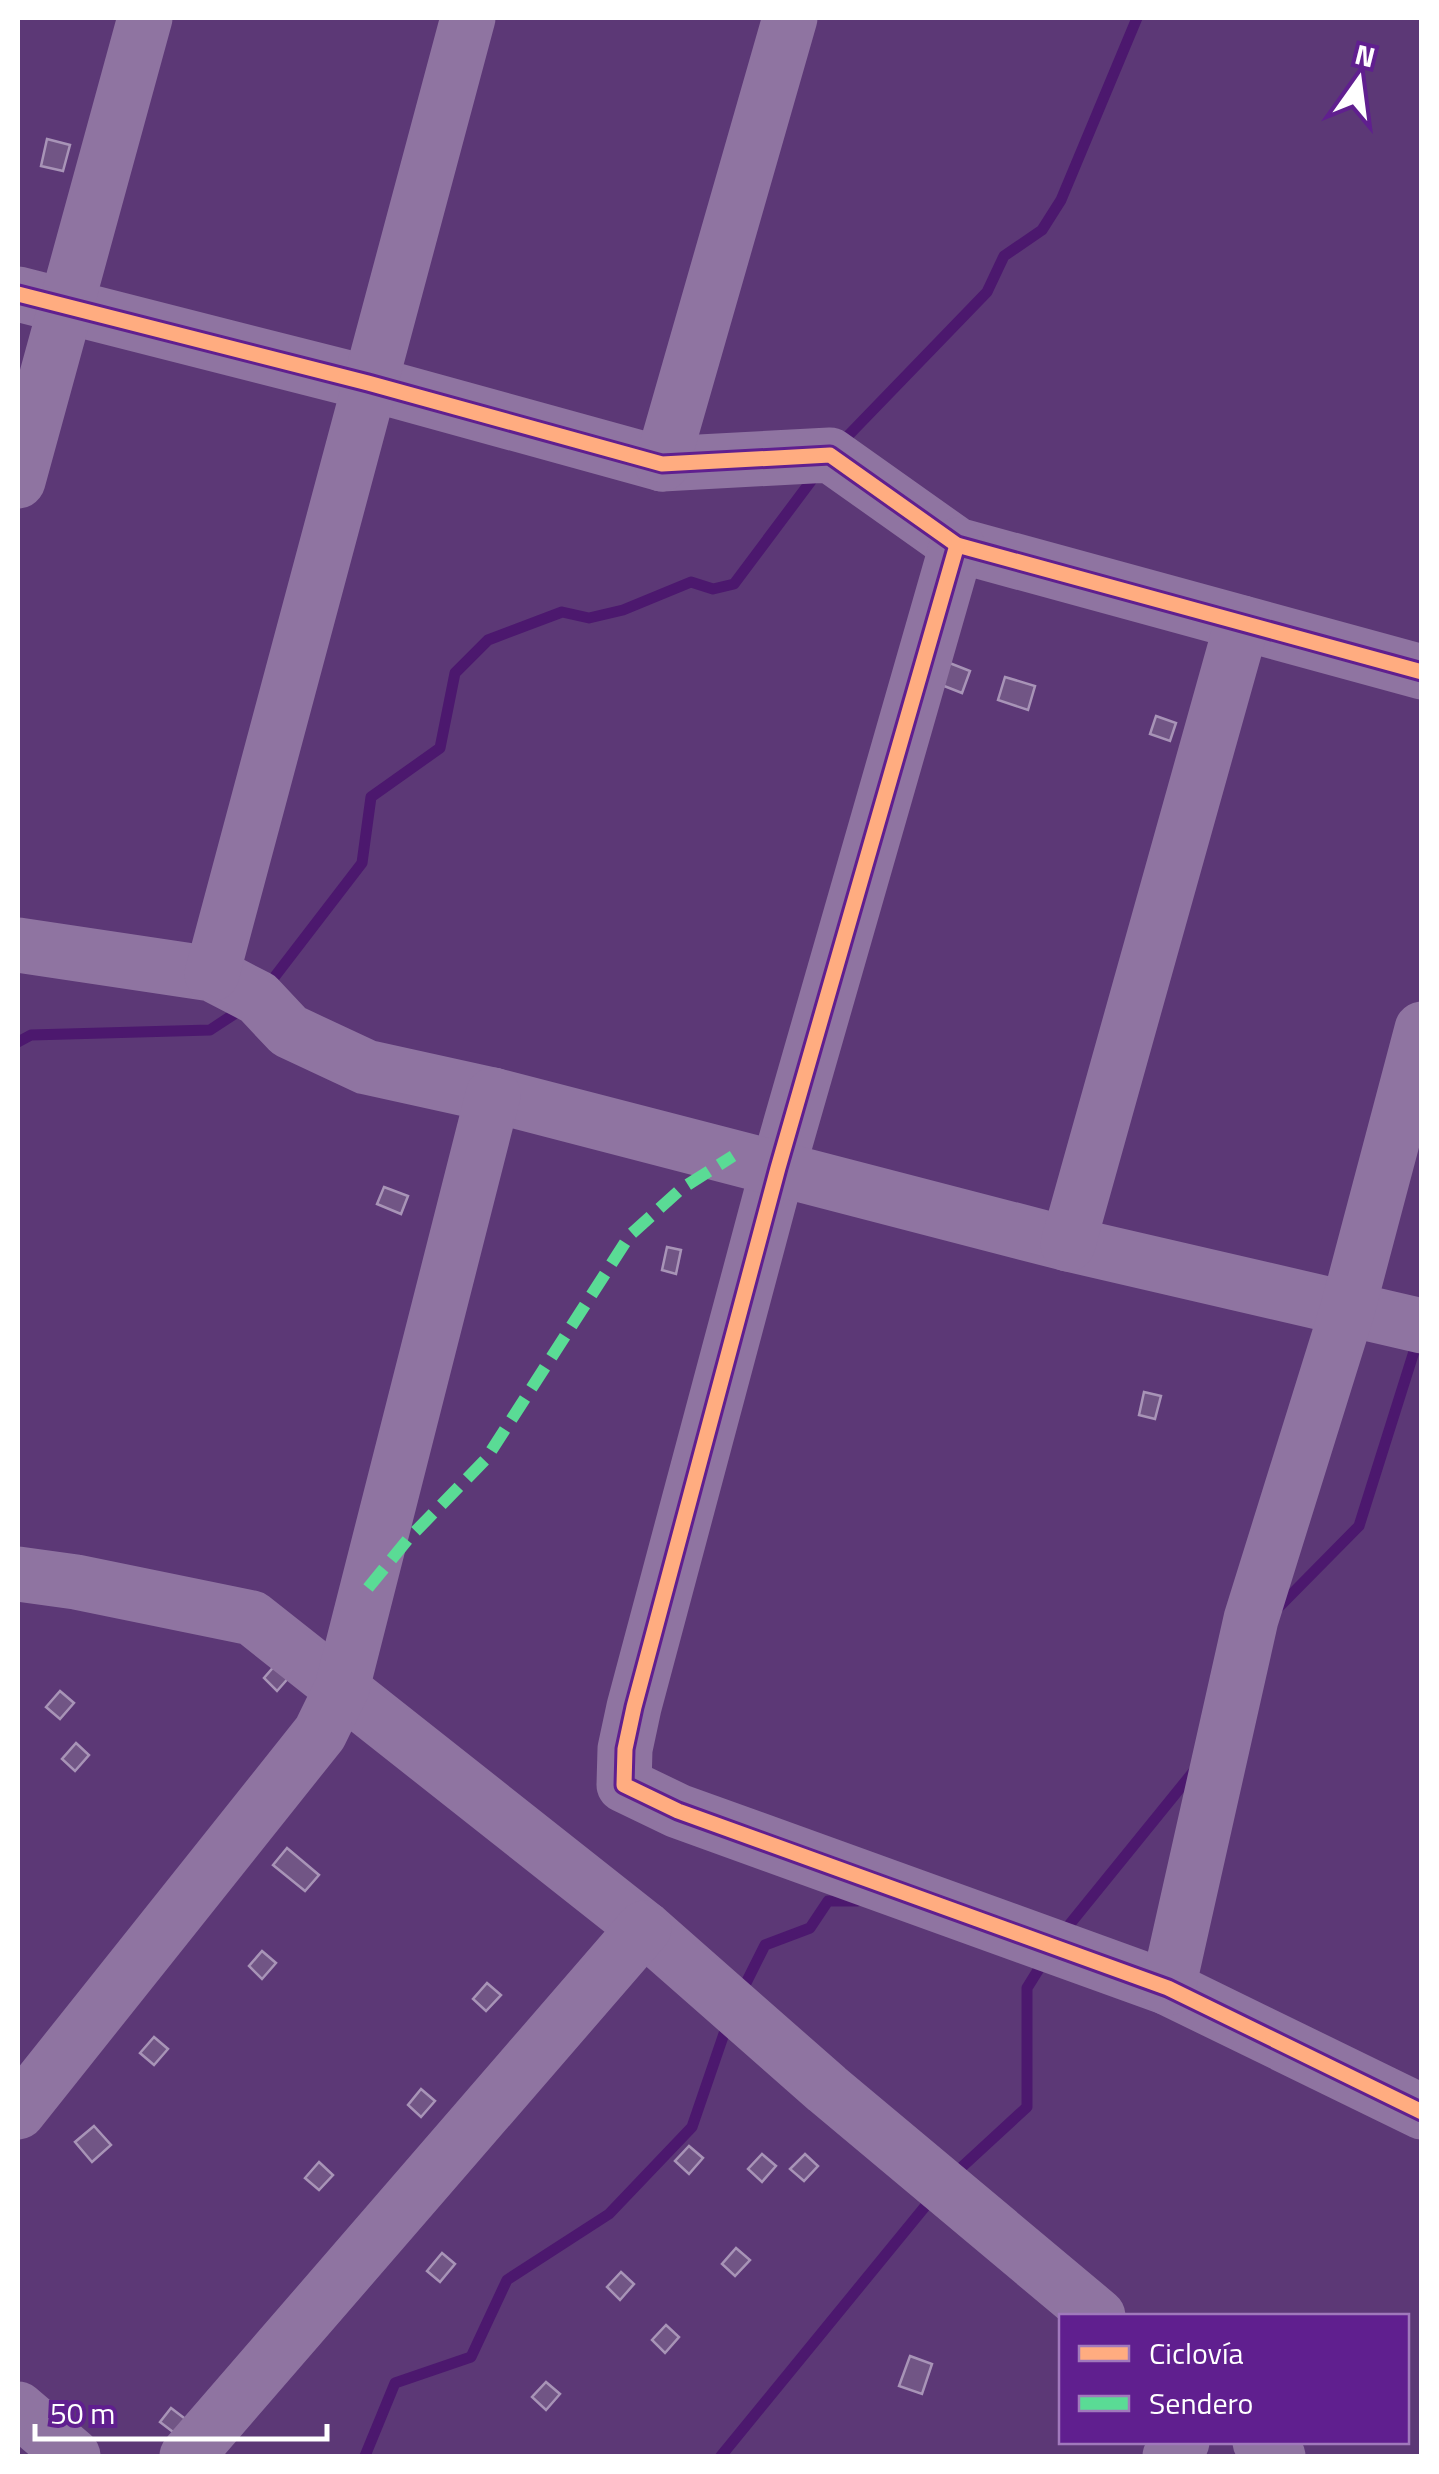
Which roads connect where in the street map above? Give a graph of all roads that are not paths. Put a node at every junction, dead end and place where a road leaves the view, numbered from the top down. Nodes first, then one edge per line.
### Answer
1 (145, 18) edge
2 (468, 18) edge
3 (790, 18) edge
4 (42, 302) edge
5 (368, 384) junction
6 (662, 464) junction
7 (18, 481) edge
8 (957, 545) junction
9 (1242, 623) junction
10 (1422, 672) edge
11 (18, 945) edge
12 (212, 974) junction
13 (1422, 1029) edge
14 (493, 1095) junction
15 (778, 1168) junction
16 (1068, 1244) junction
17 (1348, 1308) junction
18 (1422, 1326) edge
19 (18, 1574) edge
20 (342, 1688) junction
21 (644, 1928) junction
22 (1168, 1988) junction
23 (18, 2112) edge
24 (1422, 2112) edge
25 (1096, 2314) edge
26 (18, 2408) edge
27 (74, 2456) edge
28 (187, 2456) edge

1 - 4 street
2 - 5 street
3 - 6 street
4 - 5 street
4 - 7 street
5 - 6 street
5 - 12 street
6 - 8 street
8 - 9 street
8 - 15 street
9 - 10 street
9 - 16 street
11 - 12 street
12 - 14 street
13 - 17 street
14 - 15 street
14 - 20 street
15 - 16 street
15 - 22 street
16 - 17 street
17 - 18 street
17 - 22 street
19 - 20 street
20 - 21 street
20 - 23 street
21 - 25 street
21 - 28 street
22 - 24 street
26 - 27 street

